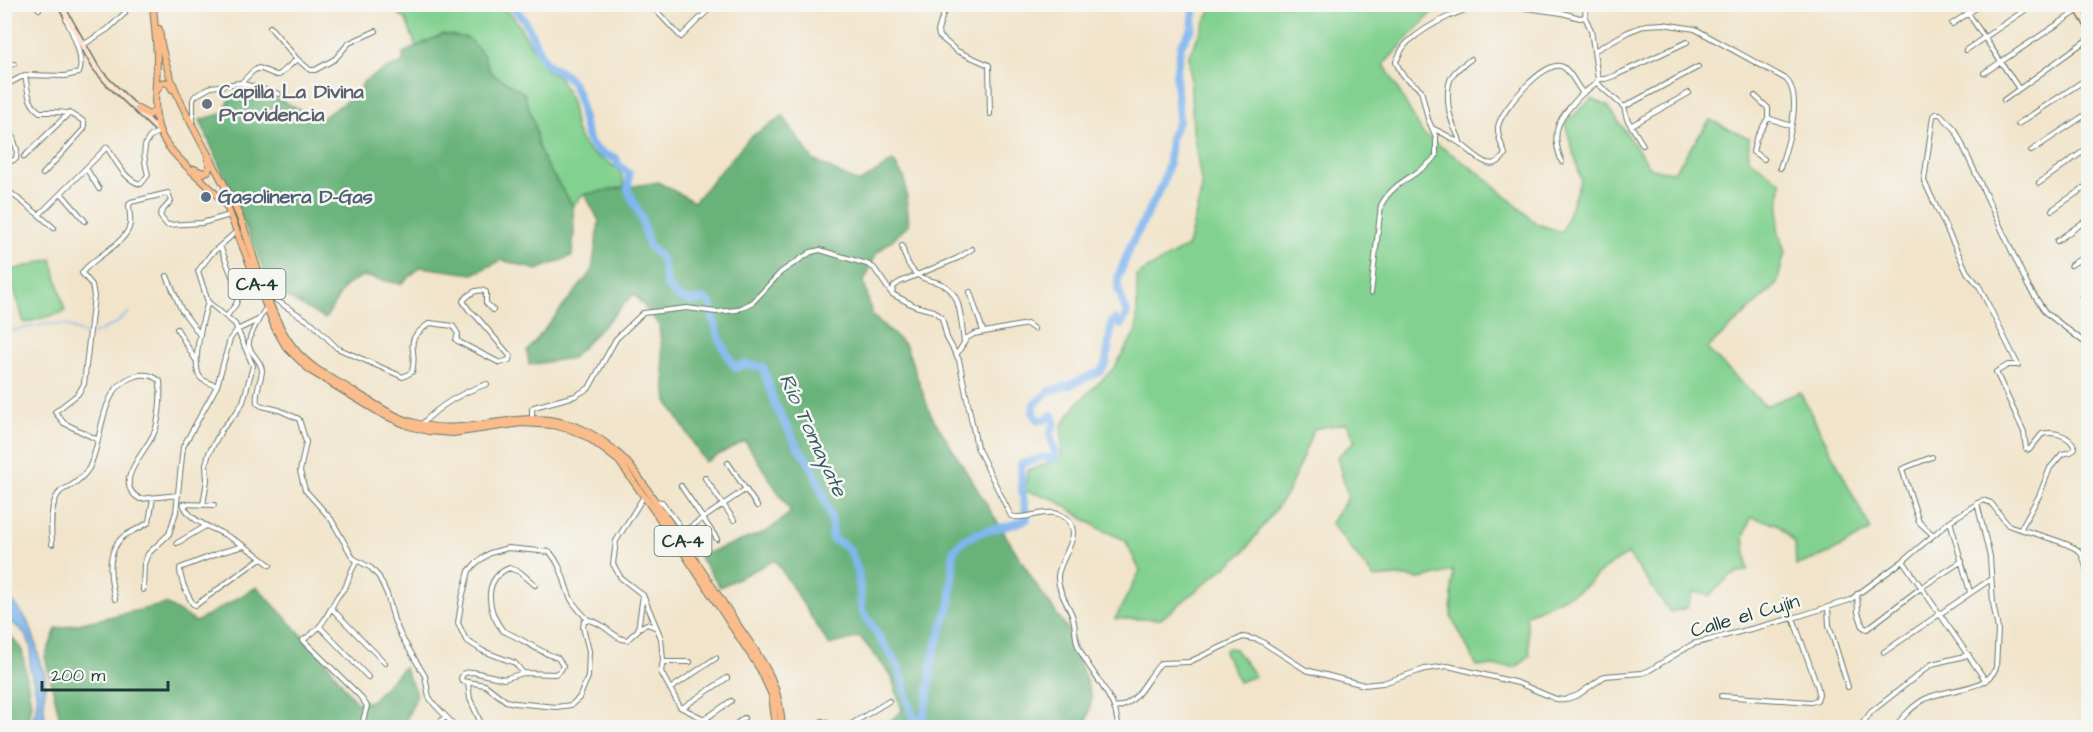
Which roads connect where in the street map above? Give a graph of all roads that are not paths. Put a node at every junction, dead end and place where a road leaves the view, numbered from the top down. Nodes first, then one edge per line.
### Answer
1 (60, 4) edge
2 (155, 4) edge
3 (714, 4) edge
4 (946, 4) edge
5 (1490, 4) edge
6 (1497, 4) edge
7 (1586, 4) edge
8 (1962, 4) edge
9 (1982, 4) edge
10 (2034, 4) edge
11 (2088, 4) edge
12 (651, 5) edge
13 (2076, 7) edge
14 (125, 13) dead end
15 (1968, 14) junction
16 (1585, 17) junction
17 (1952, 24) dead end
18 (2088, 26) edge
19 (270, 27) dead end
20 (376, 31) dead end
21 (1984, 38) junction
22 (2088, 39) edge
23 (1687, 42) dead end
24 (83, 45) junction
25 (1966, 50) dead end
26 (1594, 51) junction
27 (297, 58) junction
28 (1471, 59) dead end
29 (2001, 62) junction
30 (14, 64) dead end
31 (4, 67) edge
32 (1698, 67) dead end
33 (1984, 72) dead end
34 (25, 75) junction
35 (2088, 78) edge
36 (1597, 81) junction
37 (240, 83) junction
38 (4, 86) edge
39 (2019, 89) junction
40 (156, 91) junction
41 (1583, 93) junction
42 (1689, 93) dead end
43 (279, 94) dead end
44 (1755, 96) dead end
45 (2004, 100) dead end
46 (1624, 107) junction
47 (138, 109) junction
48 (155, 111) junction
49 (5, 112) edge
50 (70, 113) junction
51 (2088, 113) edge
52 (990, 114) dead end
53 (1768, 118) junction
54 (193, 124) junction
55 (2018, 124) dead end
56 (1632, 125) junction
57 (1791, 126) junction
58 (1432, 128) junction
59 (160, 132) junction
60 (199, 136) junction
61 (1460, 142) junction
62 (1643, 145) dead end
63 (204, 146) junction
64 (2088, 148) edge
65 (2031, 151) dead end
66 (24, 157) dead end
67 (1764, 159) dead end
68 (1562, 162) dead end
69 (4, 164) edge
70 (188, 166) junction
71 (86, 168) junction
72 (1780, 168) dead end
73 (43, 174) dead end
74 (2039, 183) dead end
75 (2088, 185) edge
76 (99, 189) dead end
77 (7, 190) dead end
78 (61, 193) junction
79 (2052, 210) dead end
80 (39, 215) junction
81 (230, 215) junction
82 (2088, 219) edge
83 (85, 221) dead end
84 (54, 228) dead end
85 (237, 231) junction
86 (2057, 241) dead end
87 (220, 246) junction
88 (902, 246) dead end
89 (972, 249) dead end
90 (2088, 254) edge
91 (2070, 265) dead end
92 (916, 275) junction
93 (167, 276) dead end
94 (970, 292) dead end
95 (2088, 292) edge
96 (1371, 293) dead end
97 (267, 294) junction
98 (892, 294) junction
99 (2084, 296) dead end
100 (208, 302) junction
101 (266, 308) junction
102 (493, 310) dead end
103 (226, 316) junction
104 (258, 320) junction
105 (177, 329) dead end
106 (1034, 329) dead end
107 (237, 330) junction
108 (983, 332) junction
109 (200, 335) junction
110 (964, 342) junction
111 (2088, 345) edge
112 (957, 354) junction
113 (195, 360) junction
114 (487, 384) dead end
115 (217, 386) junction
116 (532, 418) junction
117 (522, 420) junction
118 (502, 423) junction
119 (421, 424) junction
120 (98, 440) junction
121 (1932, 457) dead end
122 (728, 463) dead end
123 (705, 478) dead end
124 (681, 486) dead end
125 (746, 489) junction
126 (645, 495) junction
127 (178, 497) junction
128 (153, 498) junction
129 (655, 501) junction
130 (1977, 503) junction
131 (183, 504) junction
132 (724, 504) junction
133 (203, 505) junction
134 (214, 505) dead end
135 (757, 506) dead end
136 (702, 518) junction
137 (734, 520) dead end
138 (1950, 521) junction
139 (206, 526) junction
140 (2021, 528) junction
141 (683, 532) junction
142 (1933, 535) junction
143 (717, 539) dead end
144 (177, 543) dead end
145 (52, 544) dead end
146 (244, 546) junction
147 (692, 554) junction
148 (261, 558) junction
149 (357, 561) junction
150 (1903, 561) junction
151 (1962, 561) junction
152 (270, 565) dead end
153 (2088, 574) edge
154 (1992, 579) junction
155 (535, 585) dead end
156 (1922, 587) junction
157 (143, 590) dead end
158 (1970, 592) junction
159 (1857, 593) junction
160 (643, 595) junction
161 (115, 599) dead end
162 (1828, 608) junction
163 (332, 609) junction
164 (1940, 614) junction
165 (1793, 618) junction
166 (588, 620) junction
167 (320, 627) junction
168 (657, 628) junction
169 (638, 630) junction
170 (1884, 652) dead end
171 (1969, 655) junction
172 (716, 658) dead end
173 (663, 662) junction
174 (690, 662) dead end
175 (385, 663) dead end
176 (523, 674) junction
177 (368, 676) dead end
178 (727, 678) dead end
179 (1986, 681) junction
180 (468, 683) junction
181 (1848, 687) dead end
182 (670, 689) junction
183 (1721, 696) dead end
184 (731, 701) dead end
185 (889, 701) dead end
186 (682, 708) junction
187 (1115, 708) junction
188 (445, 717) junction
189 (744, 718) dead end
190 (705, 719) junction
191 (361, 728) edge
192 (434, 728) edge
193 (457, 728) edge
194 (483, 728) edge
195 (716, 728) edge
196 (730, 728) edge
197 (776, 728) edge
198 (782, 728) edge
199 (813, 728) edge
200 (829, 728) edge
201 (846, 728) edge
202 (1119, 728) edge
203 (1859, 728) edge
204 (1894, 728) edge

1 - 24 main road
1 - 34 street
2 - 40 main road, CA-4
2 - 54 main road, CA-4
3 - 12 street
4 - 52 street
5 - 58 street
6 - 16 street
7 - 16 street
8 - 15 street
9 - 15 street
10 - 21 street
11 - 13 street
13 - 18 main road
13 - 29 street
14 - 24 street
15 - 17 street
15 - 21 street
16 - 26 street
19 - 27 street
20 - 27 street
21 - 25 street
21 - 29 street
22 - 39 street
23 - 36 street
24 - 47 main road
26 - 36 street
26 - 57 street
27 - 37 street
28 - 61 street
29 - 33 street
29 - 39 street
30 - 31 street
32 - 46 street
34 - 38 street
34 - 50 street
35 - 55 street
36 - 41 street
36 - 46 street
37 - 43 street
37 - 54 street
39 - 45 street
40 - 48 main road, CA-4
40 - 60 main road
41 - 61 street
41 - 68 street
42 - 56 street
44 - 53 street
46 - 56 street
47 - 48 main road
47 - 59 main road
48 - 59 main road, CA-4
49 - 69 street
50 - 66 street
50 - 73 street
51 - 65 street
53 - 57 street
53 - 67 street
54 - 60 main road, CA-4
56 - 62 street
57 - 72 street
58 - 61 street
58 - 96 street
59 - 70 main road, CA-4
59 - 71 street
60 - 63 main road, CA-4
63 - 70 main road
63 - 97 main road, CA-4
64 - 74 street
70 - 81 main road, CA-4
71 - 76 street
71 - 78 street
75 - 79 street
77 - 80 street
78 - 80 street
78 - 83 street
80 - 84 street
81 - 85 main road, CA-4
81 - 120 street
82 - 86 street
85 - 87 street
85 - 101 main road, CA-4
87 - 100 street
87 - 103 street
88 - 92 street
89 - 92 street
90 - 91 street
92 - 98 street
92 - 110 street
93 - 109 street
94 - 108 street
95 - 99 street
97 - 102 street
97 - 119 main road, CA-4
98 - 112 street
98 - 116 street
100 - 103 street
100 - 109 street
101 - 104 street
101 - 118 main road, CA-4
103 - 107 street
104 - 107 street
104 - 149 street
105 - 113 street
106 - 108 street
107 - 115 street
107 - 133 street
108 - 110 street
109 - 113 street
110 - 112 street
111 - 140 street
112 - 187 street
113 - 115 street
114 - 119 street
115 - 127 street
116 - 117 main road, CA-4
116 - 129 main road, CA-4
117 - 118 main road, CA-4
117 - 126 main road, CA-4
118 - 119 main road, CA-4
120 - 128 street
120 - 145 street
121 - 142 street
122 - 125 street
123 - 132 street
124 - 136 street
125 - 132 street
125 - 135 street
126 - 160 street
126 - 197 main road, CA-4
127 - 128 street
127 - 131 street
127 - 157 street
128 - 161 street
129 - 141 street
129 - 147 main road, CA-4
130 - 138 street, Calle el Cujín
130 - 140 street
130 - 154 street
131 - 133 street
131 - 139 street
132 - 136 street
132 - 137 street
133 - 134 street
136 - 141 street
136 - 143 street
138 - 142 street, Calle el Cujín
138 - 151 street
139 - 144 street
139 - 146 street
140 - 153 street
141 - 147 street
142 - 150 street, Calle el Cujín
146 - 148 street
146 - 148 street
147 - 198 main road, CA-4
148 - 152 street
149 - 163 street
149 - 188 street
150 - 156 street
150 - 159 street, Calle el Cujín
151 - 156 street
151 - 158 street
154 - 158 street
154 - 179 street
155 - 176 street
156 - 159 street
156 - 164 street
158 - 164 street
159 - 162 street, Calle el Cujín
160 - 168 street
160 - 169 street
162 - 165 street, Calle el Cujín
162 - 181 street
163 - 167 street
163 - 175 street
164 - 170 street
164 - 171 street
165 - 183 street
165 - 187 street, Calle el Cujín
166 - 169 street
166 - 176 street
166 - 180 street
167 - 177 street
167 - 191 street
168 - 169 street
168 - 173 street
171 - 179 street
171 - 203 street
172 - 182 street
173 - 174 street
173 - 182 street
176 - 180 street
178 - 186 street
179 - 204 street
180 - 194 street
182 - 186 street
184 - 190 street
185 - 201 street
186 - 190 street
187 - 202 street
188 - 192 street
188 - 193 street
189 - 196 street
190 - 195 street
199 - 200 street

